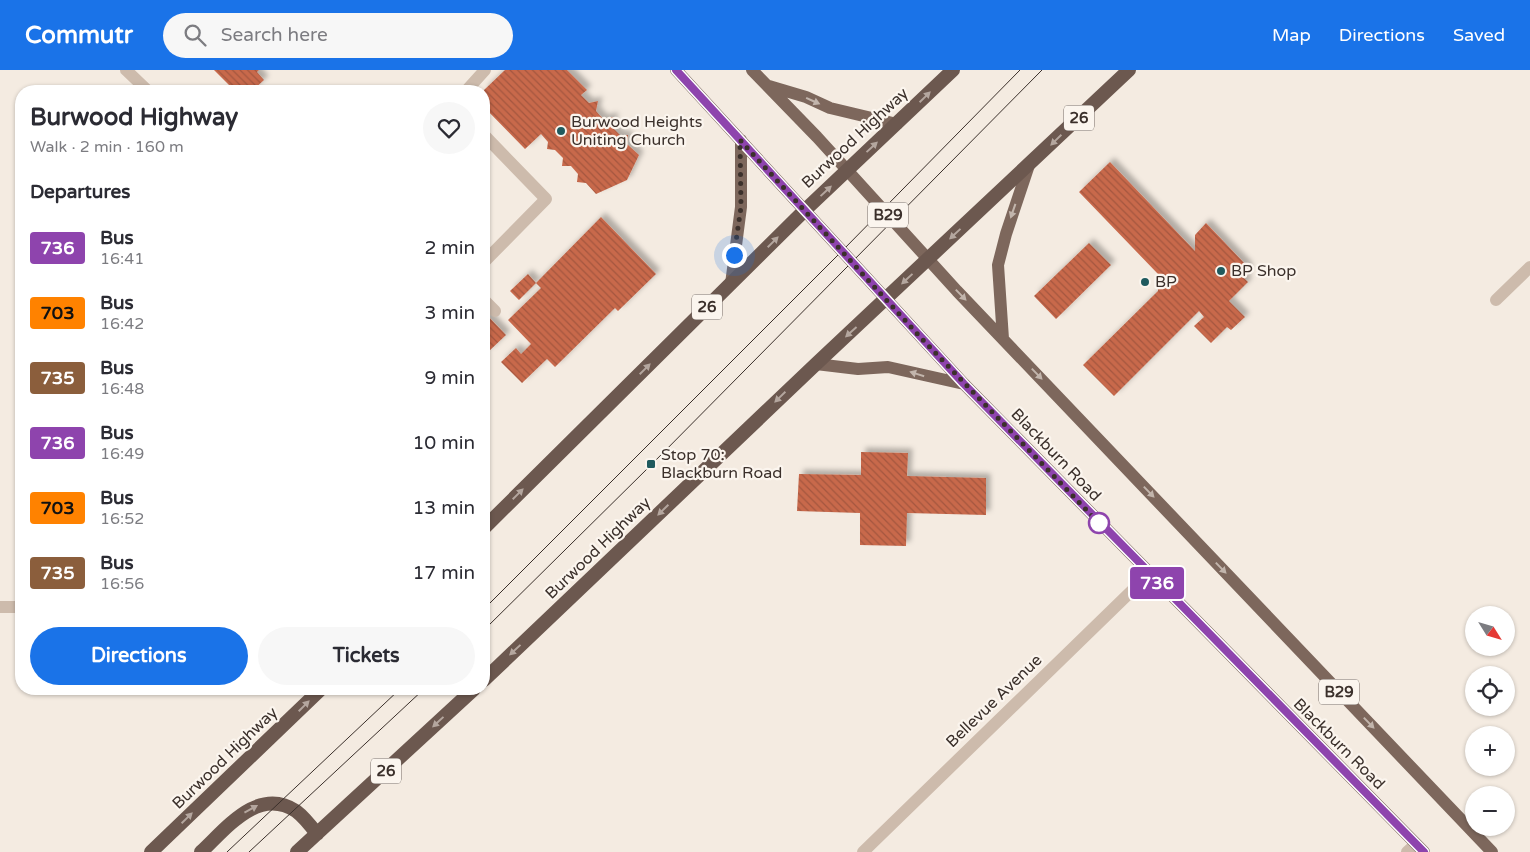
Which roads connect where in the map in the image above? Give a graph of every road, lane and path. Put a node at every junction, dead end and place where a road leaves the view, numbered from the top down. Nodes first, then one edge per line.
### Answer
1 (126, 70) edge
2 (485, 70) edge
3 (676, 70) edge
4 (752, 70) edge
5 (953, 70) edge
6 (1129, 70) edge
7 (142, 85) edge
8 (471, 85) edge
9 (767, 86) junction
10 (897, 124) junction
11 (740, 140) junction
12 (490, 141) edge
13 (1029, 165) junction
14 (847, 171) junction
15 (804, 211) junction
16 (490, 256) edge
17 (928, 260) junction
18 (1530, 267) edge
19 (731, 284) junction
20 (885, 299) junction
21 (1496, 300) dead end
22 (490, 306) edge
23 (495, 311) dead end
24 (1003, 339) junction
25 (816, 364) junction
26 (964, 384) junction
27 (490, 522) edge
28 (1149, 574) junction
29 (0, 606) edge
30 (15, 607) edge
31 (490, 674) edge
32 (315, 695) edge
33 (468, 695) edge
34 (317, 834) junction
35 (1416, 849) edge
36 (152, 852) edge
37 (201, 852) edge
38 (297, 852) edge
39 (863, 852) edge
40 (1492, 852) edge

1 - 7 street
2 - 8 street
3 - 11 main road, Blackburn Road
4 - 9 main road, B29
10 -> 5 highway, Burwood Highway / 26
6 -> 13 highway, Burwood Highway / 26
9 -> 10 main road
9 - 14 main road, B29
14 -> 10 highway, Burwood Highway / 26
11 - 15 main road, Blackburn Road
11 - 19 main road
12 - 16 street
13 -> 17 highway, Burwood Highway / 26
13 -> 24 main road
15 -> 14 highway, Burwood Highway / 26
14 - 17 main road, B29
19 -> 15 highway, Burwood Highway / 26
15 - 20 main road, Blackburn Road
17 -> 20 highway, Burwood Highway / 26
17 -> 24 main road, B29
18 - 21 street
27 -> 19 highway, Burwood Highway / 26
20 -> 25 highway, Burwood Highway / 26
20 - 26 main road, Blackburn Road
22 - 23 street
24 -> 40 main road, B29
26 -> 25 main road
25 -> 31 highway, Burwood Highway / 26
26 - 28 main road, Blackburn Road
28 - 35 main road, Blackburn Road
28 - 39 street, Bellevue Avenue
29 - 30 street
36 -> 32 highway, Burwood Highway
33 -> 34 highway, 26
37 -> 34 highway
34 - 38 highway, 26

